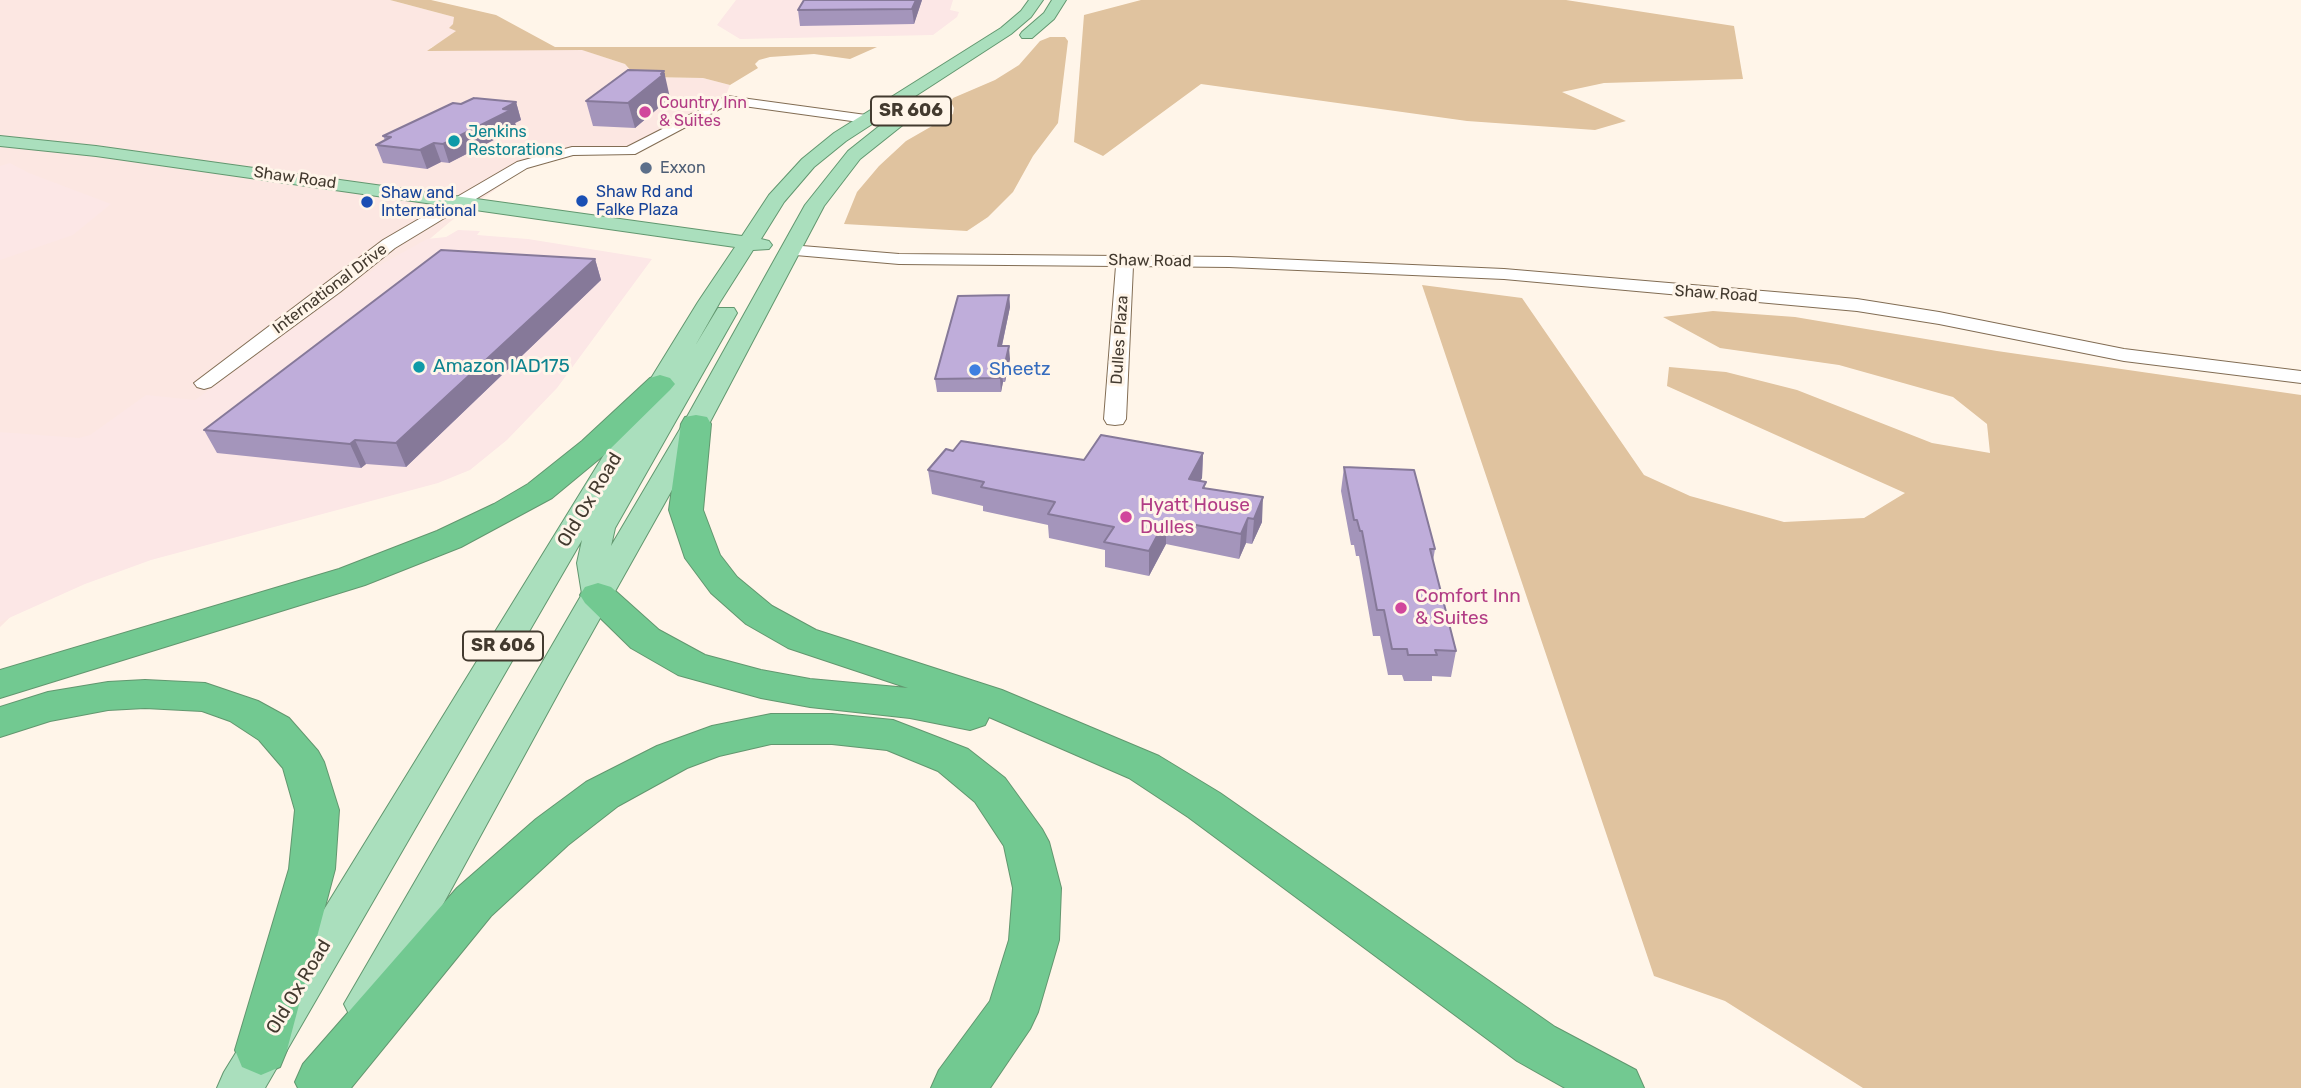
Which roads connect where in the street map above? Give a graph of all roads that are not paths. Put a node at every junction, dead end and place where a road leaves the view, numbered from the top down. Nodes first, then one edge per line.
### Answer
1 (1036, 0) edge
2 (1059, 0) edge
3 (866, 119) junction
4 (0, 141) edge
5 (459, 200) junction
6 (740, 226) junction
7 (790, 250) junction
8 (1125, 260) junction
9 (2301, 377) edge
10 (204, 383) dead end
11 (660, 384) junction
12 (1115, 419) dead end
13 (696, 424) junction
14 (598, 595) junction
15 (0, 684) edge
16 (0, 722) edge
17 (1073, 735) junction
18 (251, 1069) edge
19 (321, 1085) edge
20 (958, 1088) edge
21 (1616, 1088) edge

1 - 3 main road, SR 606
2 - 7 main road, SR 606
3 - 5 street, International Drive
3 - 6 main road, SR 606
4 - 5 main road, Shaw Road
5 - 6 main road, Shaw Road
5 - 10 street, International Drive
6 - 7 main road, Shaw Road
6 - 11 main road, Old Ox Road / SR 606
6 - 14 main road
7 - 8 street, Shaw Road
7 - 13 main road, SR 606
8 - 9 street, Shaw Road
8 - 12 street, Dulles Plaza
11 - 15 highway
11 - 18 main road, Old Ox Road / SR 606
13 - 14 main road, SR 606
13 - 17 highway
14 - 17 highway
14 - 19 main road, SR 606
16 - 18 highway
17 - 21 highway
19 - 20 highway

